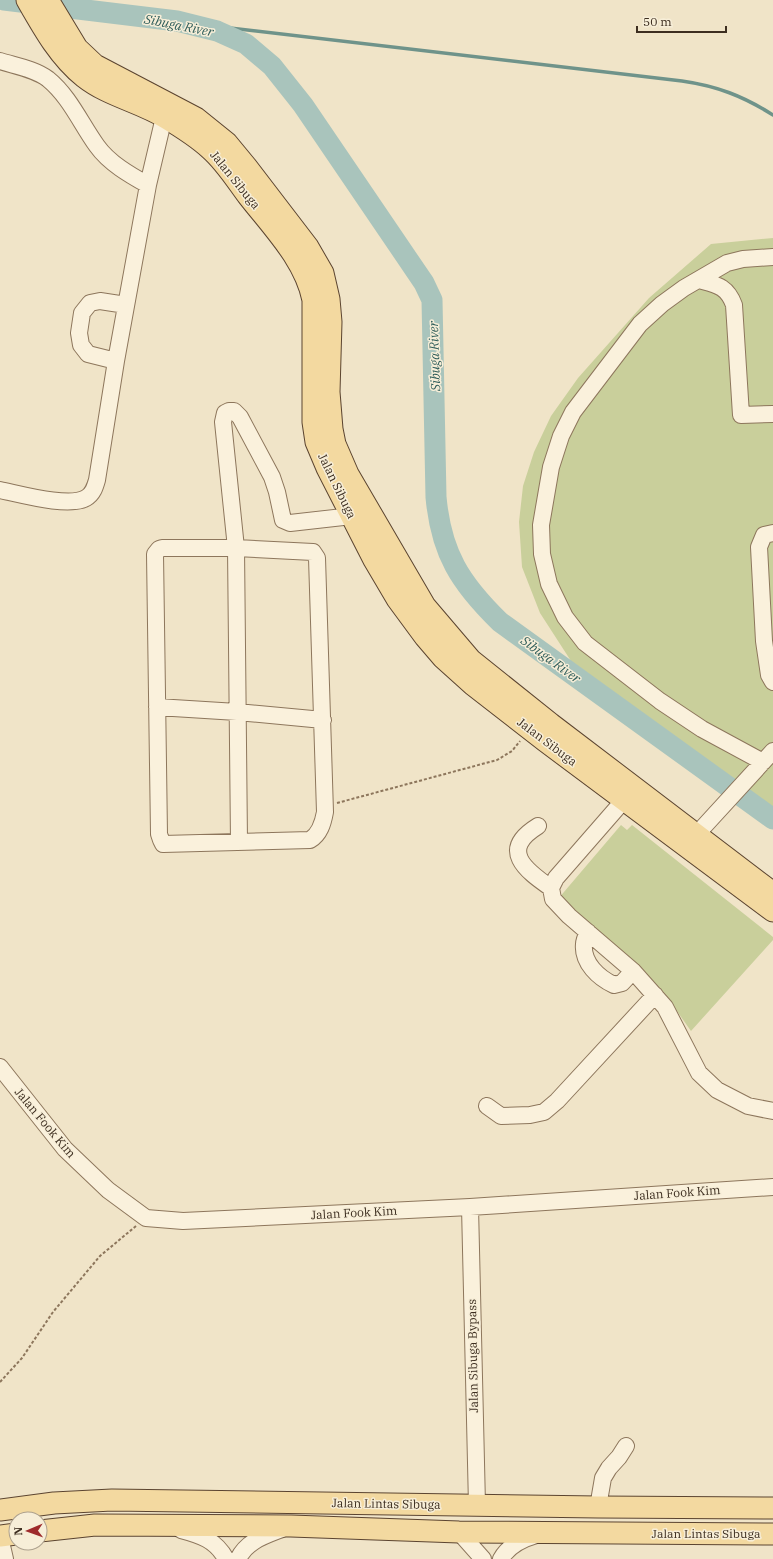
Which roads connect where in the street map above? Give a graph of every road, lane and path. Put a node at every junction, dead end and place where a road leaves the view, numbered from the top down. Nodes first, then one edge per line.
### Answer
1 (27, 0) edge
2 (48, 0) edge
3 (0, 61) edge
4 (164, 117) junction
5 (148, 185) junction
6 (773, 258) edge
7 (699, 280) junction
8 (126, 305) junction
9 (116, 361) junction
10 (773, 414) edge
11 (0, 490) edge
12 (352, 516) junction
13 (773, 533) edge
14 (236, 548) junction
15 (768, 615) edge
16 (773, 682) edge
17 (157, 707) junction
18 (237, 712) junction
19 (323, 720) junction
20 (530, 729) junction
21 (768, 756) edge
22 (624, 800) junction
23 (324, 806) junction
24 (538, 826) dead end
25 (697, 834) junction
26 (239, 842) junction
27 (551, 888) junction
28 (773, 893) edge
29 (773, 911) edge
30 (588, 932) junction
31 (633, 971) junction
32 (655, 995) junction
33 (0, 1067) edge
34 (487, 1106) dead end
35 (773, 1111) edge
36 (773, 1187) edge
37 (470, 1207) junction
38 (146, 1218) junction
39 (0, 1382) edge
40 (626, 1446) dead end
41 (477, 1505) junction
42 (598, 1507) junction
43 (773, 1508) edge
44 (0, 1510) edge
45 (164, 1526) junction
46 (291, 1526) junction
47 (48, 1530) edge
48 (459, 1532) junction
49 (547, 1532) junction
50 (773, 1534) edge
51 (0, 1536) edge
52 (4, 1559) edge
53 (226, 1559) edge
54 (238, 1559) edge
55 (483, 1559) edge
56 (501, 1559) edge

1 - 4 main road, Jalan Sibuga
2 - 25 main road, Jalan Sibuga
3 - 5 street
4 - 5 street
4 - 12 main road, Jalan Sibuga
5 - 8 street
6 - 7 street
7 - 10 street
7 - 21 street
8 - 9 street
8 - 9 street
9 - 11 street
12 - 14 street
12 - 20 main road, Jalan Sibuga
13 - 15 street
14 - 17 street
14 - 18 street
14 - 19 street
15 - 16 street
17 - 18 street
17 - 26 street
18 - 19 street
18 - 26 street
19 - 23 street
20 - 22 main road, Jalan Sibuga
20 - 23 path
21 - 25 street
22 - 27 street
22 - 29 main road, Jalan Sibuga
23 - 26 street
24 - 27 street
25 - 28 main road, Jalan Sibuga
27 - 30 street
30 - 31 street
30 - 31 street
31 - 32 street
32 - 34 street
32 - 35 street
33 - 38 street, Jalan Fook Kim
36 - 37 street, Jalan Fook Kim
37 - 38 street, Jalan Fook Kim
37 - 41 street, Jalan Sibuga Bypass
38 - 39 path
40 - 42 street
41 - 42 main road, Jalan Lintas Sibuga
41 - 44 main road, Jalan Lintas Sibuga
42 - 43 main road, Jalan Lintas Sibuga
45 - 46 main road, Jalan Lintas Sibuga
45 - 47 main road, Jalan Lintas Sibuga
45 - 53 street
46 - 48 main road, Jalan Lintas Sibuga
46 - 54 street
48 - 49 main road, Jalan Lintas Sibuga
48 - 55 street
49 - 50 main road, Jalan Lintas Sibuga
49 - 56 street
51 - 52 street

